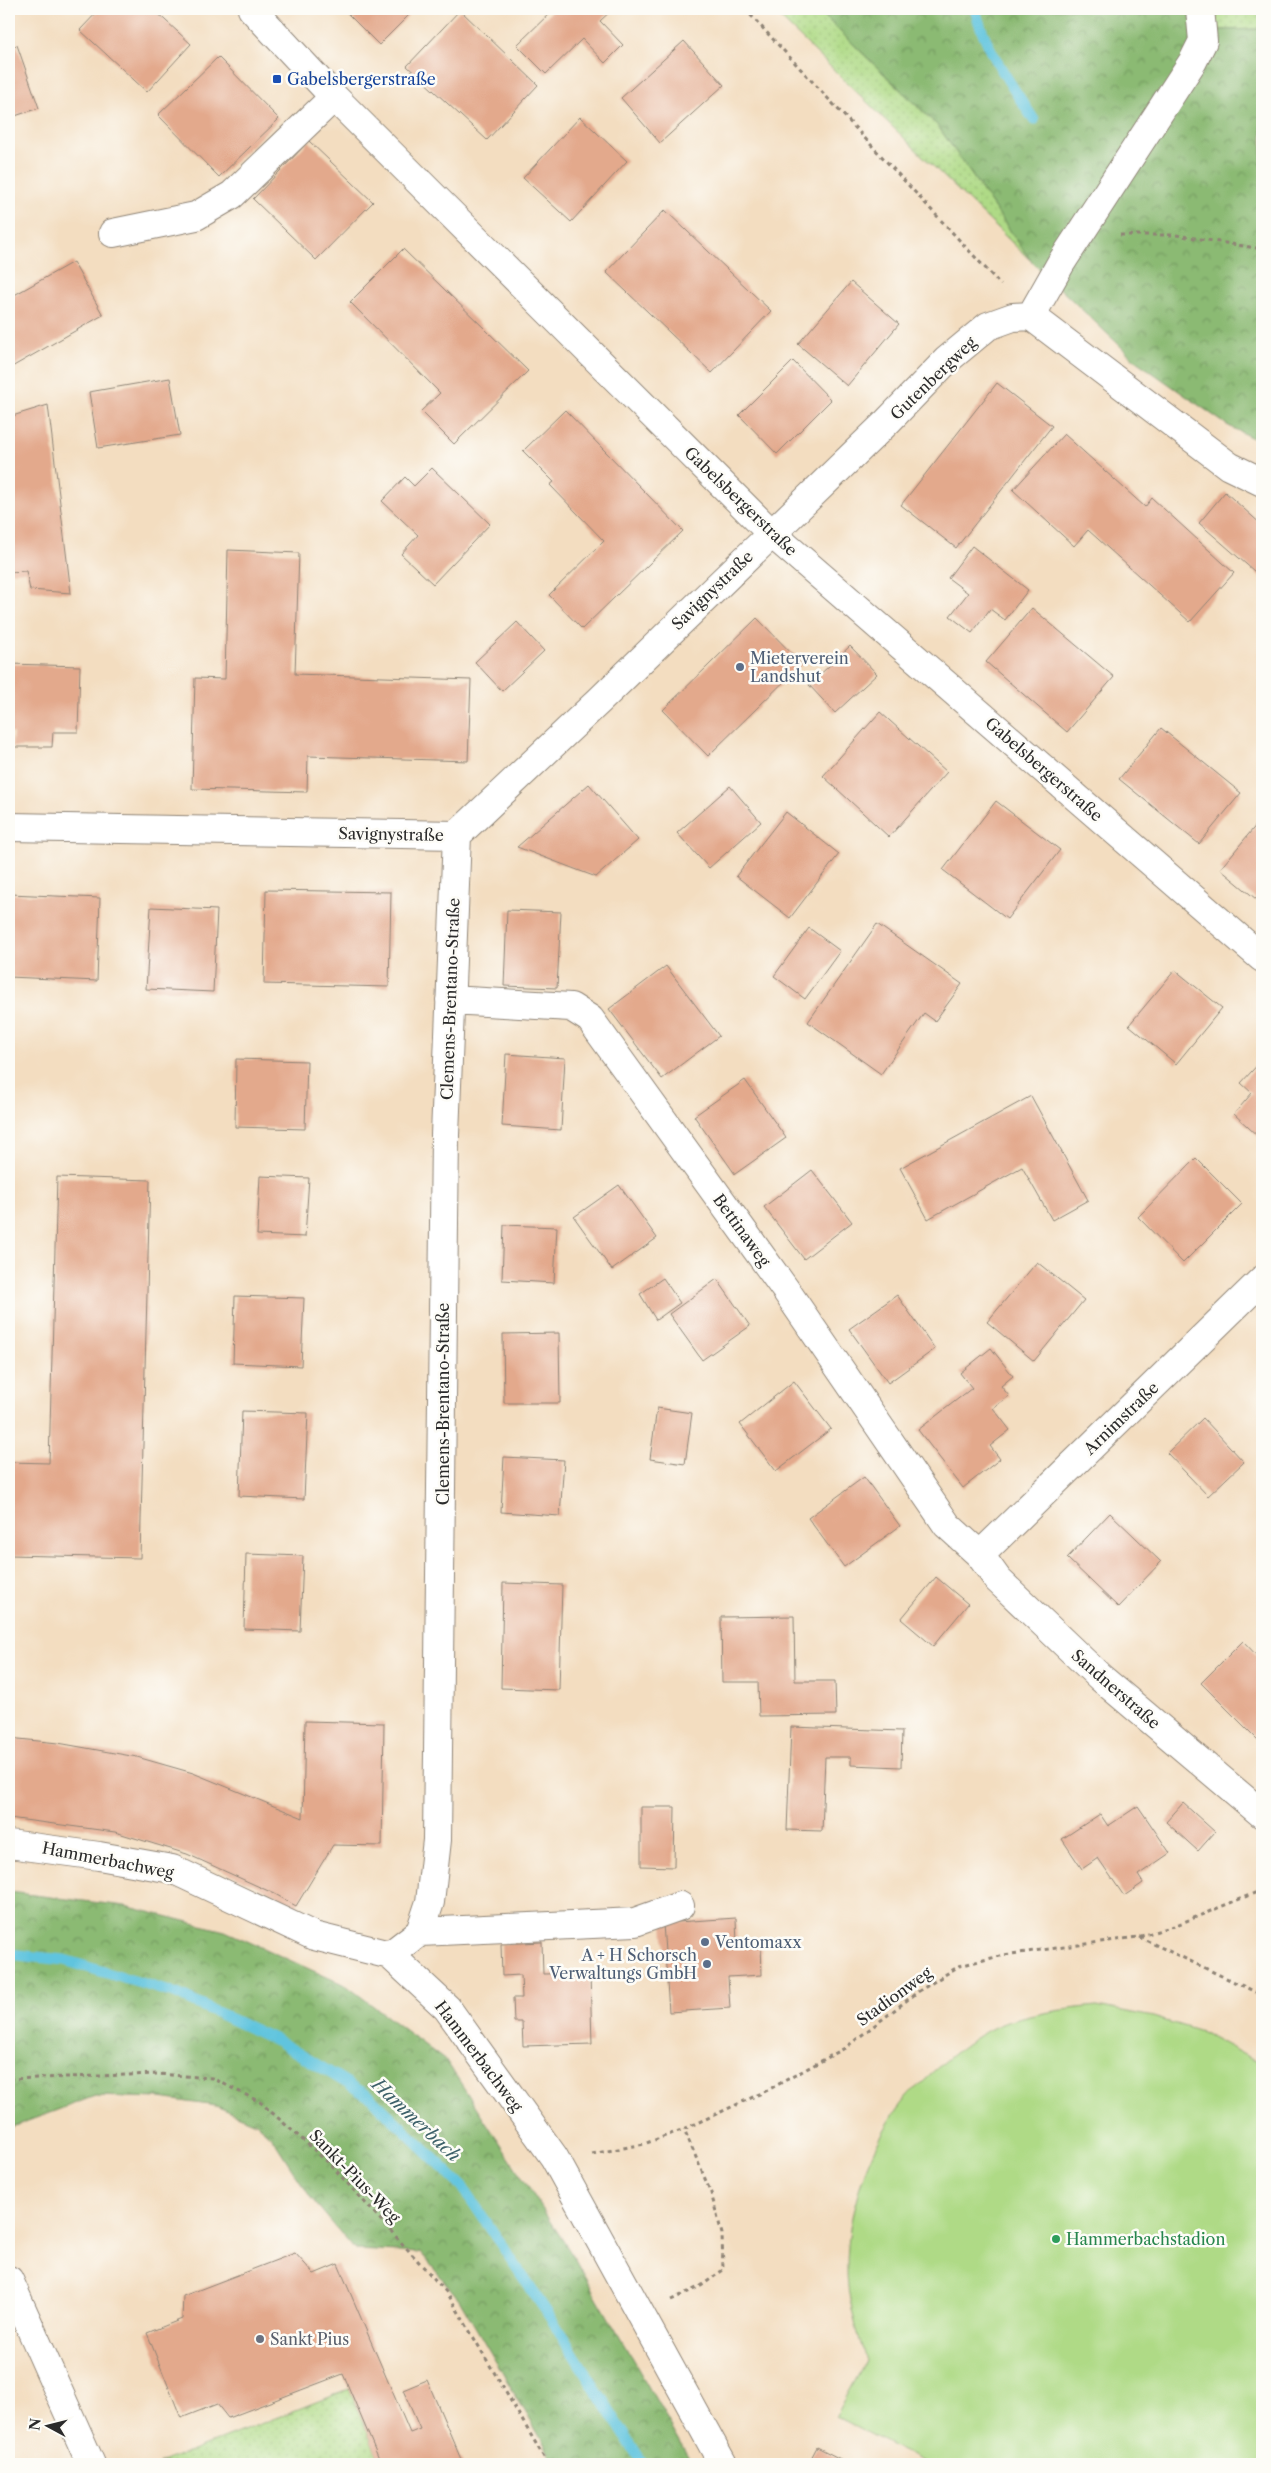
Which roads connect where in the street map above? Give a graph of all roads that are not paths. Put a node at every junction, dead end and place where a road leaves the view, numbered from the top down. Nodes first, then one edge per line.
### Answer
1 (252, 9) edge
2 (1200, 9) edge
3 (334, 97) junction
4 (113, 233) dead end
5 (1031, 316) junction
6 (1262, 482) edge
7 (771, 533) junction
8 (9, 827) edge
9 (456, 835) junction
10 (1262, 958) edge
11 (450, 1000) junction
12 (1262, 1280) edge
13 (980, 1555) junction
14 (1262, 1814) edge
15 (9, 1844) edge
16 (680, 1906) dead end
17 (420, 1932) junction
18 (390, 1955) junction
19 (9, 2280) edge
20 (91, 2464) edge
21 (723, 2464) edge

1 - 3 street, Gabelsbergerstraße
2 - 5 street
3 - 4 street
3 - 7 street, Gabelsbergerstraße
5 - 6 street
5 - 7 street, Gutenbergweg
7 - 9 street, Savignystraße
7 - 10 street, Gabelsbergerstraße
8 - 9 street, Savignystraße
9 - 11 street, Clemens-Brentano-Straße
11 - 13 street, Bettinaweg
11 - 17 street, Clemens-Brentano-Straße
12 - 13 street, Arnimstraße
13 - 14 street, Sandnerstraße
15 - 18 street, Hammerbachweg
16 - 17 street
17 - 18 street
18 - 21 street, Hammerbachweg
19 - 20 street

